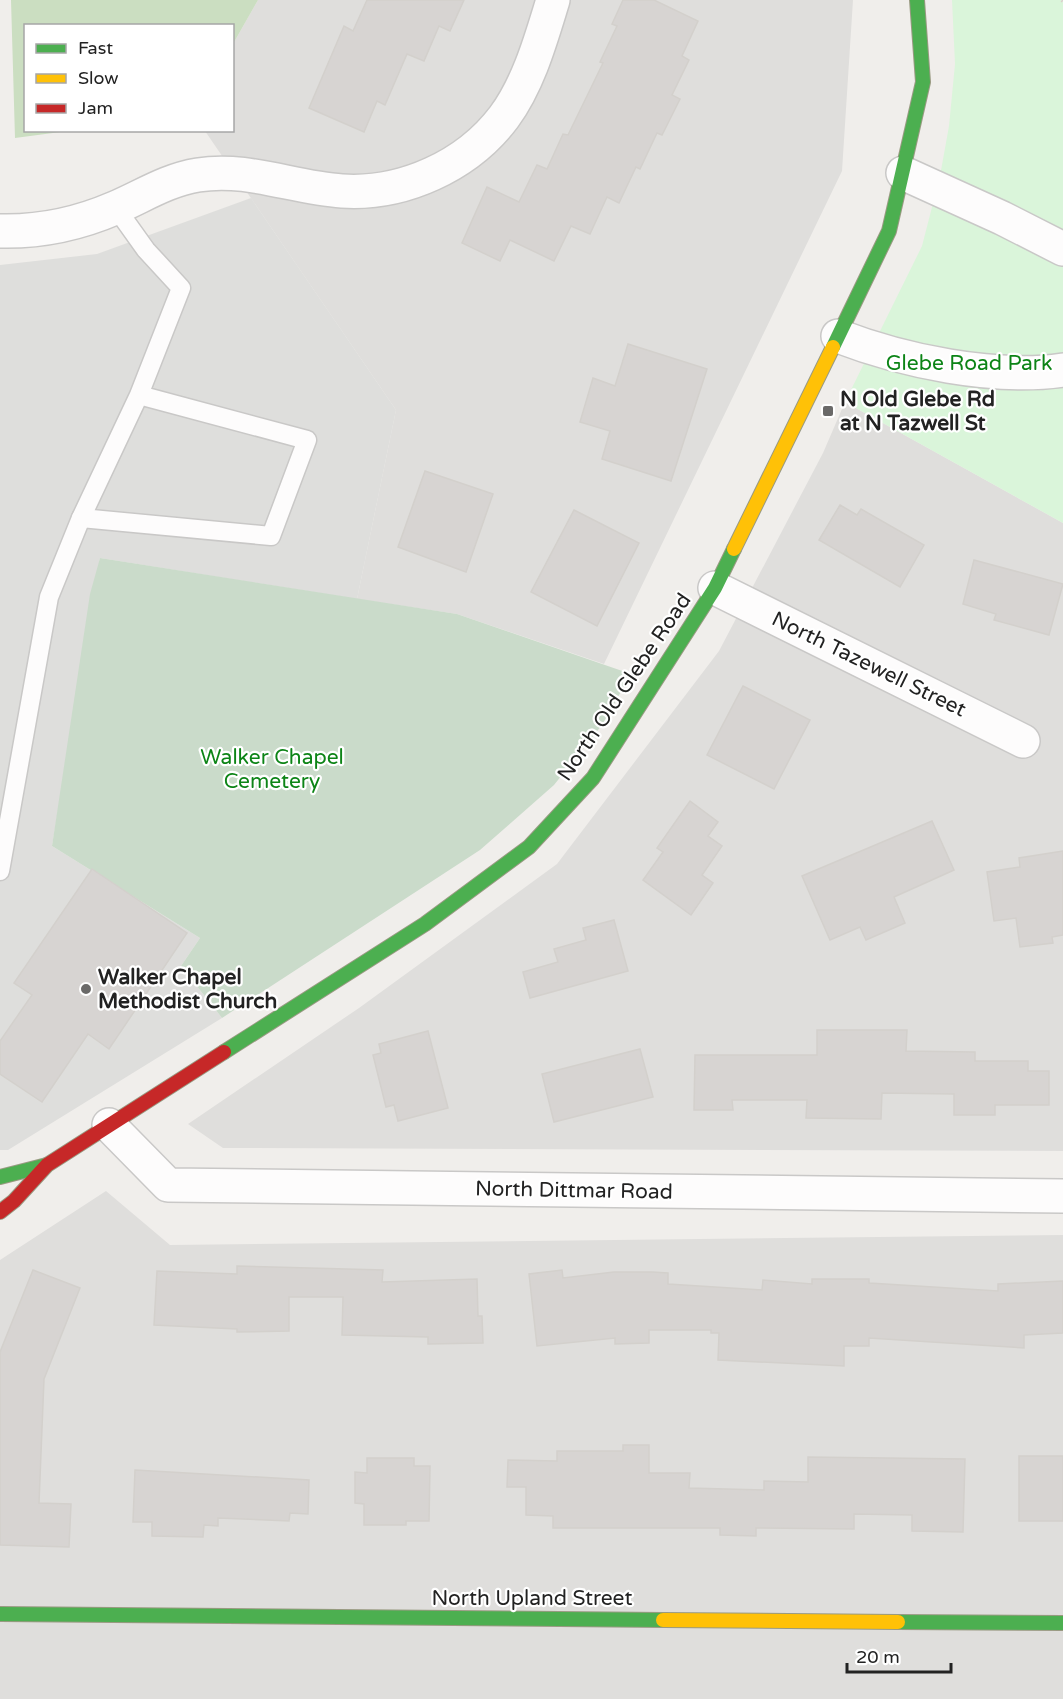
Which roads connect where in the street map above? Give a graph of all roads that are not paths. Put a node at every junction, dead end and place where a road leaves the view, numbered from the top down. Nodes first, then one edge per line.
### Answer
1 (553, 0) edge
2 (917, 0) edge
3 (903, 173) junction
4 (117, 208) junction
5 (0, 231) edge
6 (1063, 249) edge
7 (838, 336) junction
8 (1063, 370) edge
9 (139, 395) junction
10 (81, 518) junction
11 (715, 588) junction
12 (1023, 741) dead end
13 (0, 871) edge
14 (109, 1125) junction
15 (47, 1165) junction
16 (0, 1177) edge
17 (1063, 1196) edge
18 (0, 1212) edge
19 (0, 1614) edge
20 (1063, 1623) edge

1 - 4 street
2 - 3 street, North Old Glebe Road
3 - 6 street
3 - 7 street, North Old Glebe Road
4 - 5 street
4 - 9 lane
7 - 8 street
7 - 11 street, North Old Glebe Road
9 - 10 lane
9 - 10 lane
10 - 13 lane
11 - 12 street, North Tazewell Street
11 - 14 street, North Old Glebe Road
14 - 15 street, North Old Glebe Road
14 - 17 street, North Dittmar Road
15 - 16 street, North Old Glebe Road
15 - 18 street, North Old Glebe Road
19 - 20 street, North Upland Street

